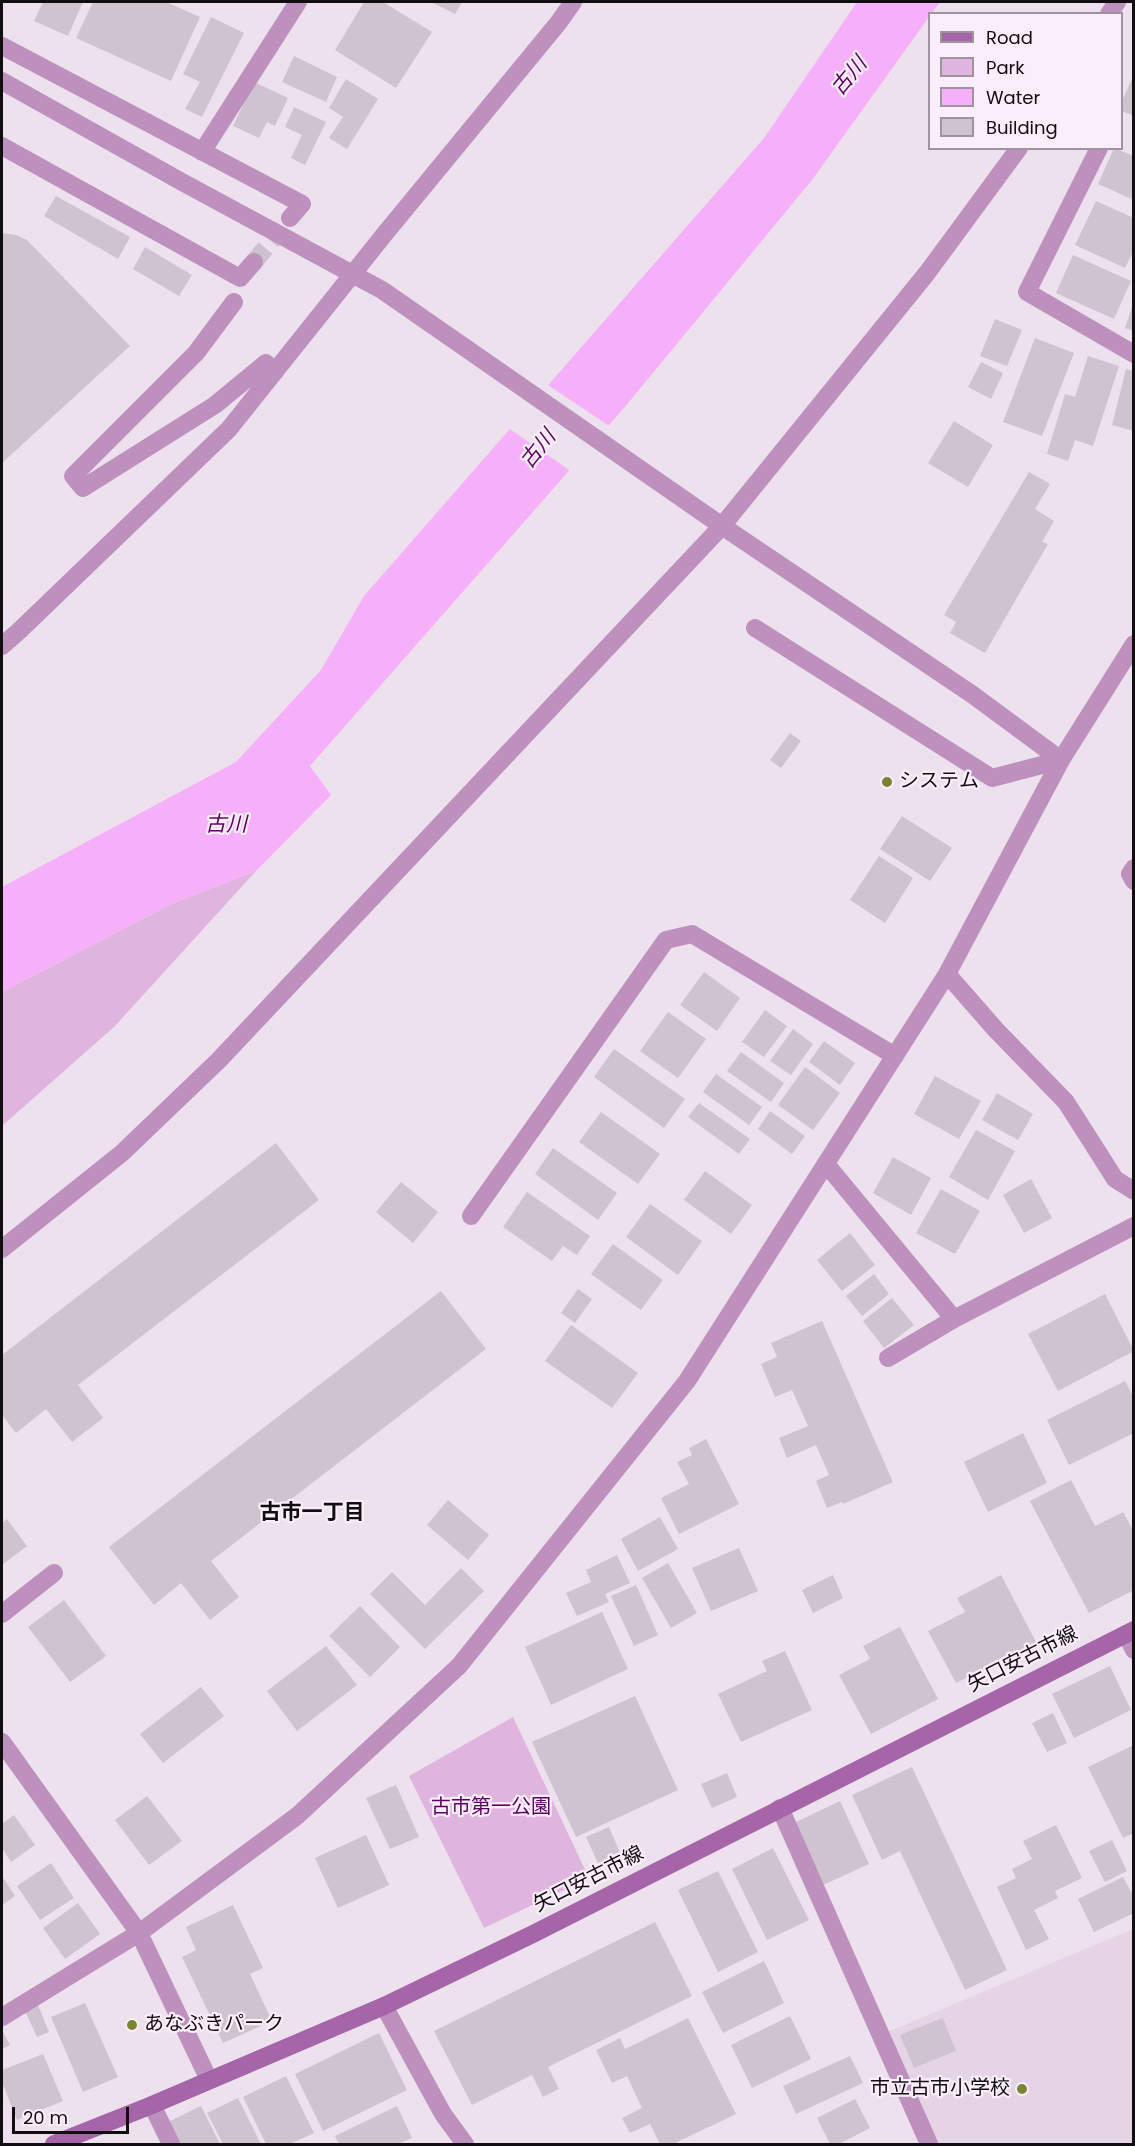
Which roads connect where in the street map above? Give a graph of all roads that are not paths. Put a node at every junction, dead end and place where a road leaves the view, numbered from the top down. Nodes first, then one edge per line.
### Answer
1 (298, 2) edge
2 (573, 2) edge
3 (2, 46) edge
4 (2, 81) edge
5 (2, 146) edge
6 (1018, 150) edge
7 (1098, 150) edge
8 (202, 152) junction
9 (290, 218) tunnel mouth
10 (254, 262) tunnel mouth
11 (353, 274) junction
12 (234, 302) dead end
13 (1134, 354) edge
14 (275, 372) junction
15 (723, 525) junction
16 (755, 628) dead end
17 (1134, 644) edge
18 (2, 646) edge
19 (1061, 760) junction
20 (1134, 868) edge
21 (1134, 881) edge
22 (947, 974) junction
23 (895, 1056) junction
24 (826, 1164) junction
25 (1134, 1191) edge
26 (471, 1216) dead end
27 (1134, 1226) edge
28 (2, 1249) edge
29 (954, 1319) junction
30 (888, 1358) dead end
31 (54, 1573) dead end
32 (2, 1614) edge
33 (1131, 1638) edge
34 (2, 1742) edge
35 (780, 1808) junction
36 (139, 1933) junction
37 (384, 2006) junction
38 (2, 2017) edge
39 (209, 2080) junction
40 (152, 2105) junction
41 (54, 2145) edge
42 (171, 2145) edge
43 (465, 2145) edge
44 (929, 2145) edge

1 - 8 street
2 - 11 street
3 - 8 street
4 - 11 street
5 - 10 street
6 - 15 street
7 - 13 street
8 - 9 street
11 - 14 street
11 - 15 street
12 - 14 street
14 - 18 street
15 - 19 street
15 - 28 street
16 - 19 street
17 - 19 street
19 - 22 street
20 - 21 street
22 - 23 street
22 - 25 street
23 - 24 street
23 - 26 street
24 - 29 street
24 - 36 street
27 - 29 street
29 - 30 street
31 - 32 street
33 - 35 main road, 矢口安古市線
34 - 36 street
35 - 37 main road, 矢口安古市線
35 - 44 street
36 - 38 street
36 - 39 street
37 - 39 main road, 矢口安古市線
37 - 43 street
39 - 40 main road, 矢口安古市線
40 - 41 main road, 矢口安古市線
40 - 42 street

